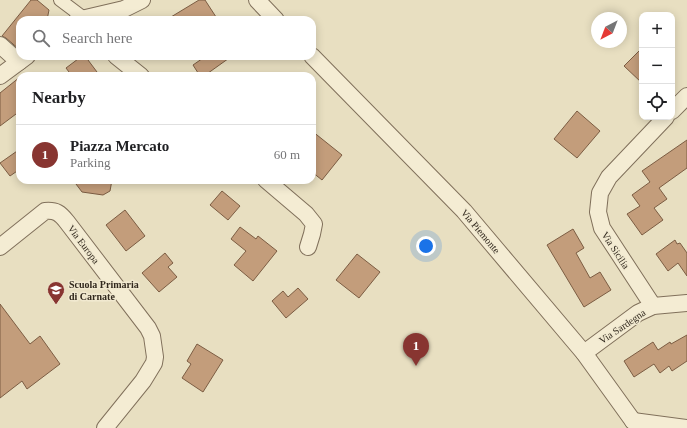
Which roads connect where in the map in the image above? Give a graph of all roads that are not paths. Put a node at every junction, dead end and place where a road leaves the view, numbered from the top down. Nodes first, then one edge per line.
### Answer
1 (60, 0) edge
2 (142, 0) edge
3 (257, 0) edge
4 (77, 16) edge
5 (93, 16) edge
6 (272, 16) edge
7 (0, 45) edge
8 (16, 55) edge
9 (22, 60) edge
10 (121, 60) edge
11 (316, 60) edge
12 (135, 72) edge
13 (0, 76) edge
14 (687, 96) edge
15 (675, 107) edge
16 (663, 120) edge
17 (271, 184) edge
18 (2, 240) edge
19 (308, 247) dead end
20 (687, 303) edge
21 (653, 306) junction
22 (584, 353) junction
23 (628, 425) edge
24 (105, 428) edge
25 (687, 428) edge

1 - 4 street
2 - 5 street
3 - 6 street
7 - 8 street
9 - 13 street
10 - 12 street
11 - 22 street, Via Piemonte
14 - 15 street
16 - 21 street, Via Sicilia
17 - 19 street
18 - 24 street, Via Europa
20 - 21 street, Via Sardegna
21 - 22 street, Via Sardegna
22 - 23 street, Via Piemonte
23 - 25 street

